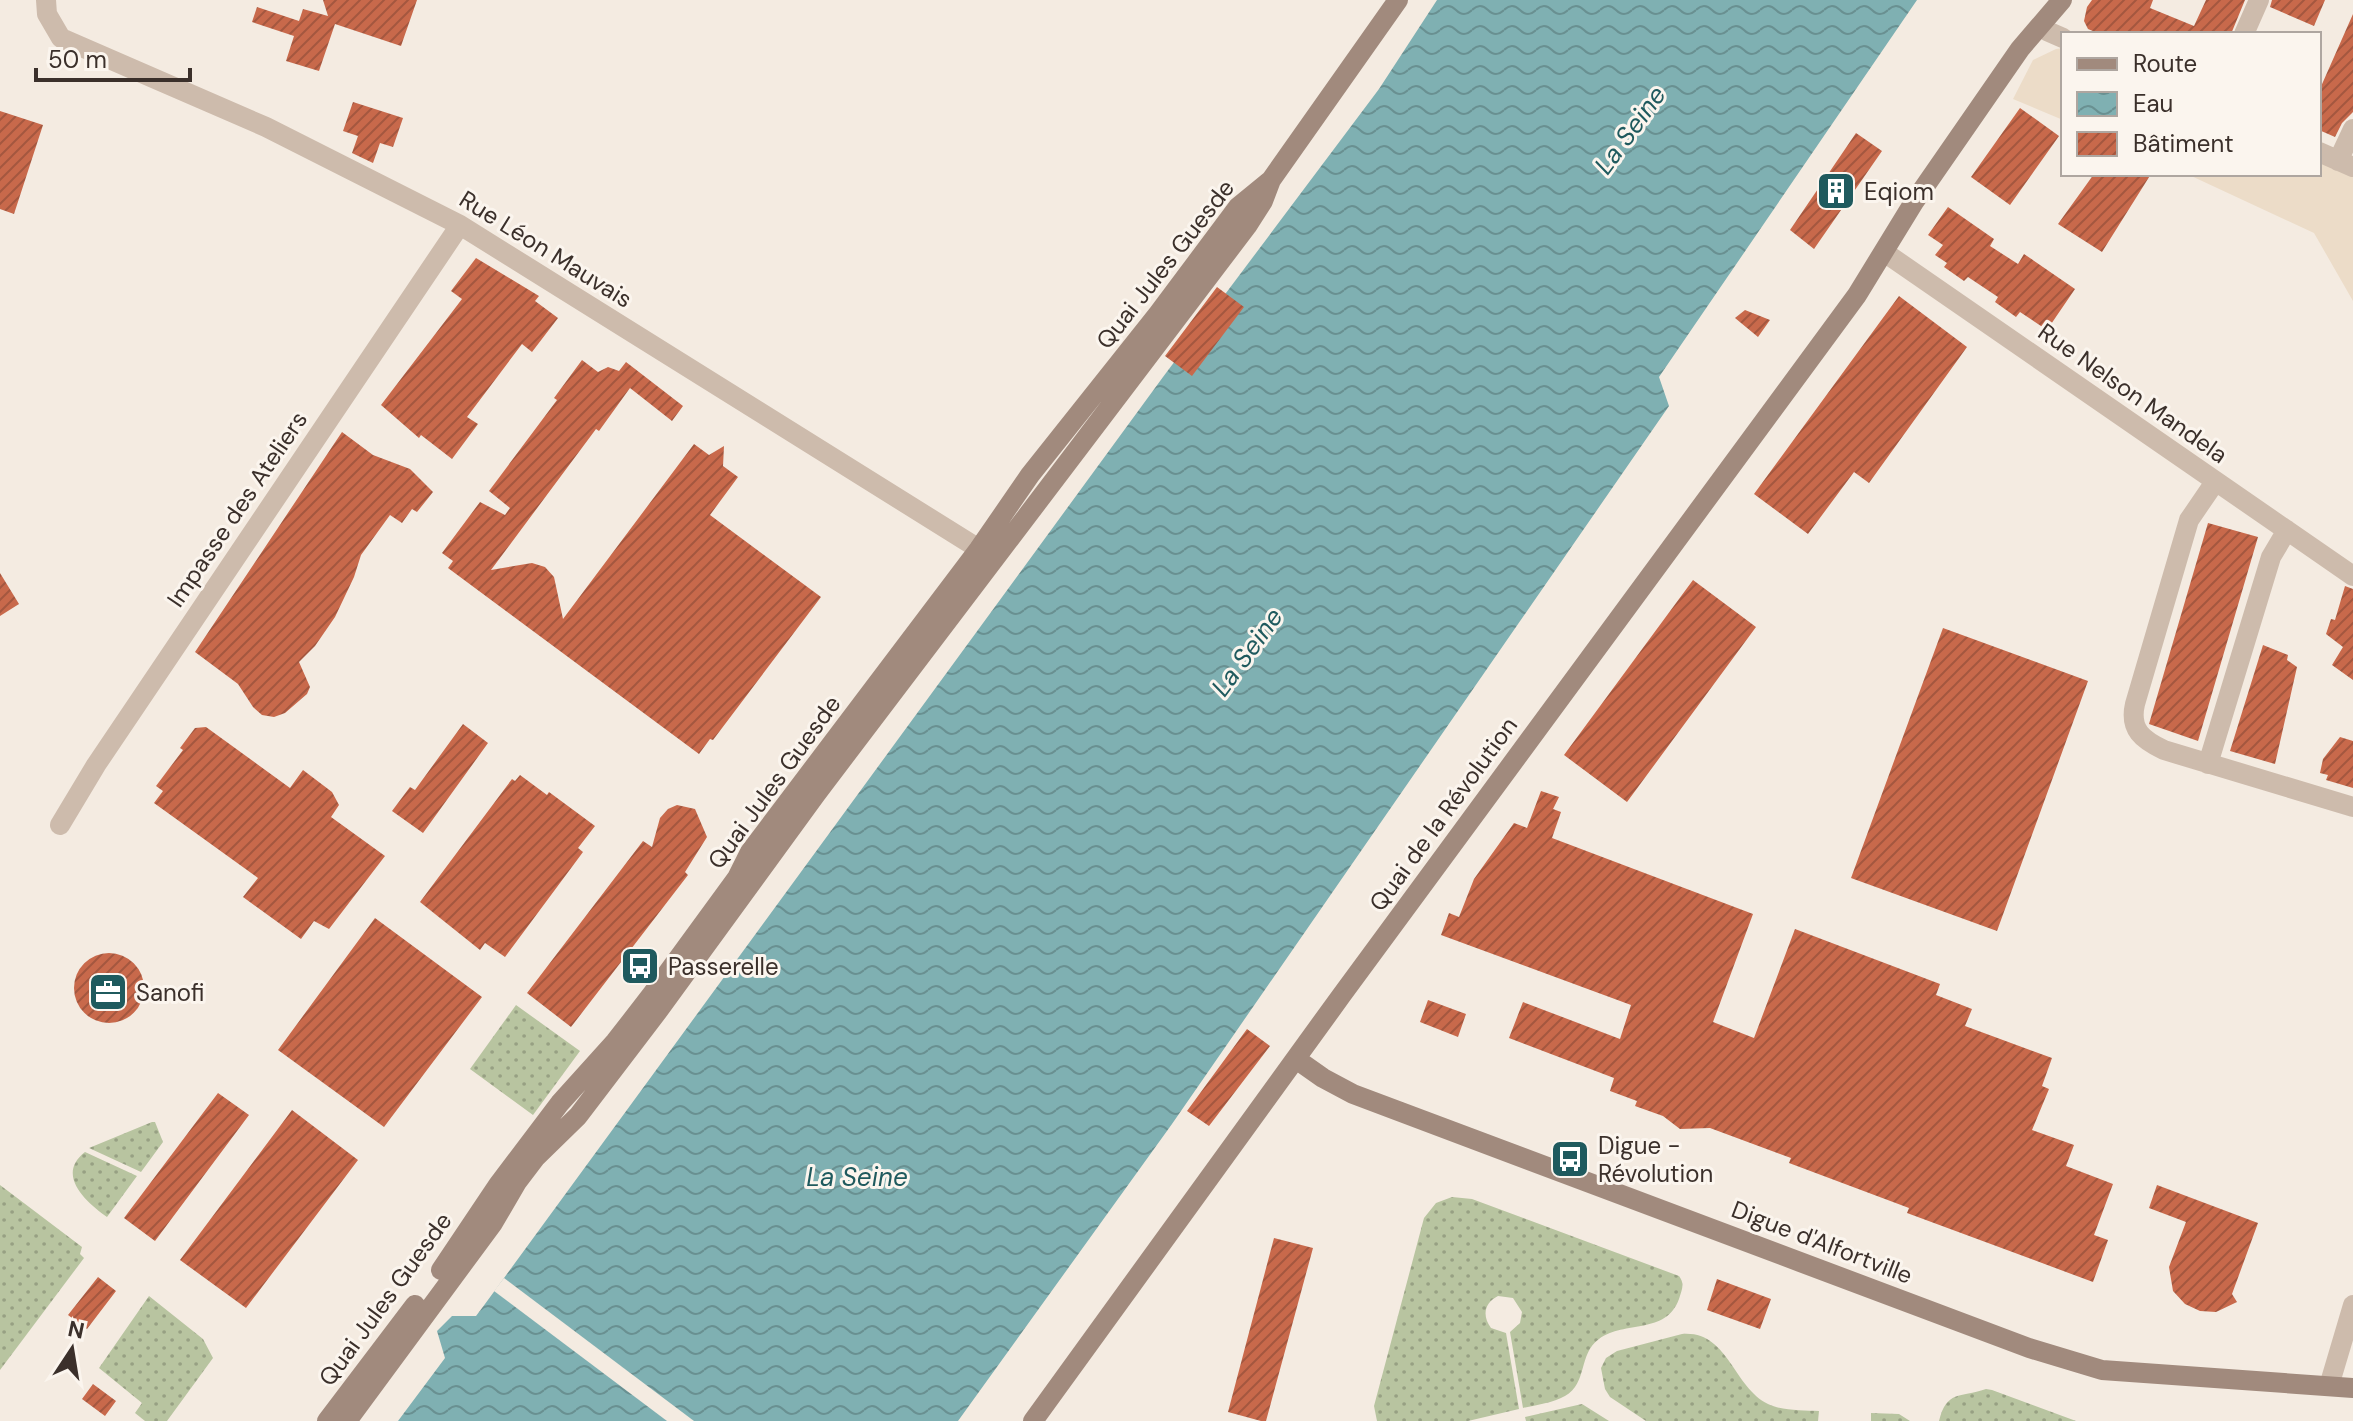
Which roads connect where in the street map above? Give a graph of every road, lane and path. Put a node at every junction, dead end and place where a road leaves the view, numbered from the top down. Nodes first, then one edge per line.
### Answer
1 (46, 0) edge
2 (1398, 0) edge
3 (2064, 0) edge
4 (2259, 0) edge
5 (2245, 32) edge
6 (2055, 34) edge
7 (2353, 129) edge
8 (2321, 153) edge
9 (2346, 164) edge
10 (460, 225) junction
11 (1889, 244) junction
12 (2215, 482) junction
13 (2287, 530) junction
14 (986, 555) junction
15 (2353, 576) edge
16 (2208, 764) junction
17 (2353, 807) edge
18 (60, 825) dead end
19 (1296, 1059) junction
20 (2353, 1305) edge
21 (2329, 1386) junction
22 (2353, 1388) edge
23 (327, 1421) edge
24 (347, 1421) edge
25 (1033, 1421) edge

1 - 10 street, Rue Léon Mauvais
2 - 14 main road, Quai Jules Guesde
3 - 6 main road, Quai de la Révolution
3 - 11 main road, Quai de la Révolution
4 - 5 street
6 - 11 main road, Quai de la Révolution
7 - 9 street
8 - 9 street
10 - 14 street, Rue Léon Mauvais
10 - 18 street, Impasse des Ateliers
11 - 12 street, Rue Nelson Mandela
11 - 19 main road, Quai de la Révolution
12 - 13 street, Rue Nelson Mandela
12 - 16 street
13 - 15 street, Rue Nelson Mandela
13 - 16 street
14 - 23 main road, Quai Jules Guesde
14 - 24 main road, Quai Jules Guesde
16 - 17 street
19 - 21 main road, Digue d'Alfortville
19 - 25 main road, Quai de la Révolution
20 - 21 street
21 - 22 main road, Digue d'Alfortville

